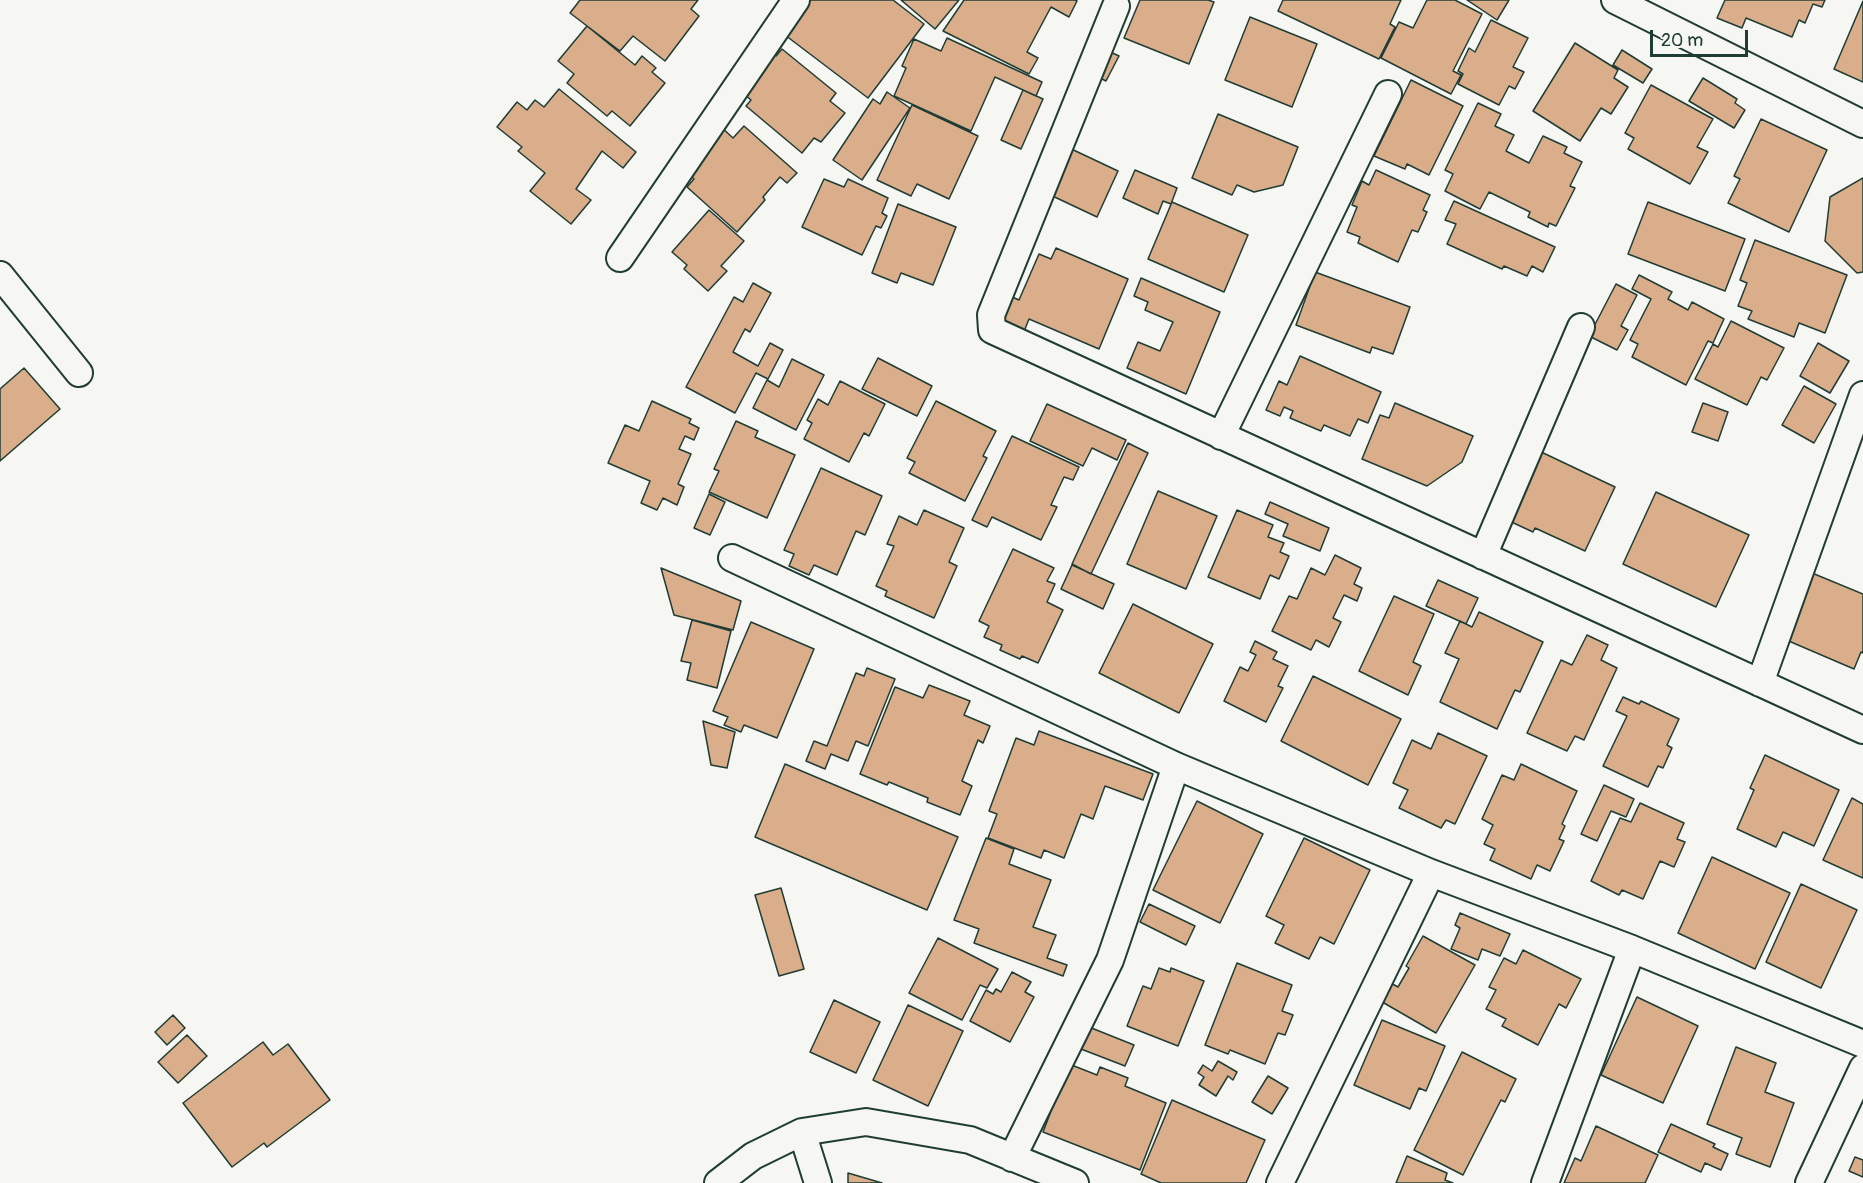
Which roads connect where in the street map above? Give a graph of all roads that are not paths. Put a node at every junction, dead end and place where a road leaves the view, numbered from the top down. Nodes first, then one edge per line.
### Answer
1 (796, 0) edge
2 (1615, 0) edge
3 (1116, 6) dead end
4 (1388, 94) dead end
5 (1863, 124) edge
6 (620, 258) dead end
7 (0, 275) edge
8 (1581, 327) dead end
9 (79, 373) dead end
10 (1863, 395) edge
11 (1221, 436) junction
12 (1483, 556) junction
13 (732, 558) dead end
14 (1760, 683) junction
15 (1863, 730) edge
16 (1176, 766) junction
17 (1431, 873) junction
18 (1632, 949) junction
19 (1863, 1044) edge
20 (1863, 1068) edge
21 (802, 1132) junction
22 (1012, 1158) junction
23 (718, 1183) edge
24 (818, 1183) edge
25 (1075, 1183) edge
26 (1280, 1183) edge
27 (1545, 1183) edge
28 (1809, 1183) edge

1 - 6 street
2 - 5 street
3 - 11 street
4 - 11 street
7 - 9 street
8 - 12 street
10 - 14 street
11 - 12 street
12 - 14 street
13 - 16 street
14 - 15 street
16 - 17 street
16 - 22 street
17 - 18 street
17 - 26 street
18 - 19 street
18 - 27 street
20 - 28 street
21 - 22 street
21 - 23 street
21 - 24 street
22 - 25 street

